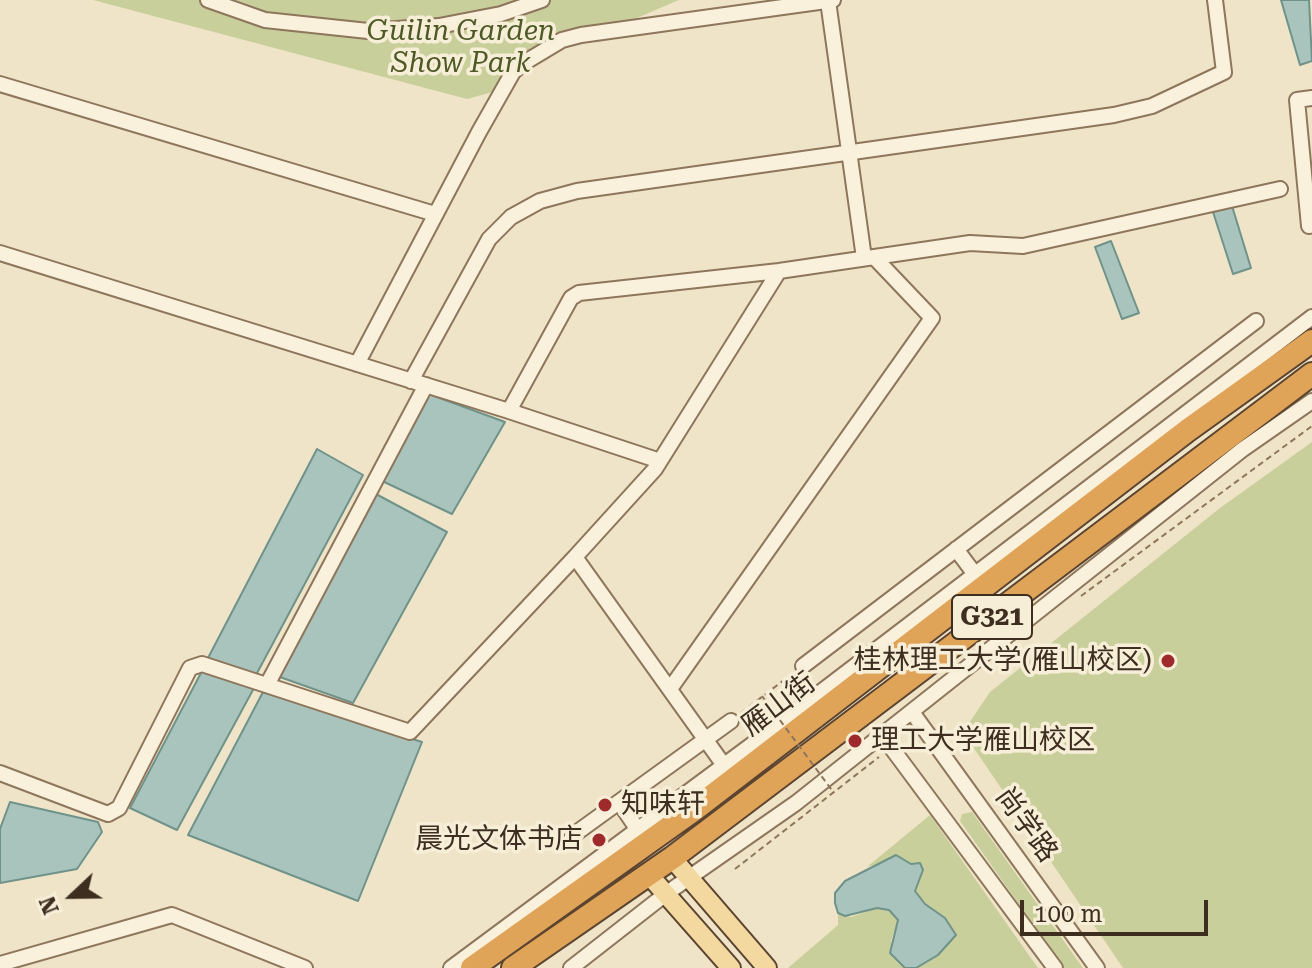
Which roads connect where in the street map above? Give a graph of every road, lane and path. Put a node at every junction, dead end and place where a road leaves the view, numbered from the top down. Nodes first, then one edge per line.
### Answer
1 (208, 0) edge
2 (542, 0) edge
3 (830, 0) edge
4 (1215, 0) edge
5 (0, 84) edge
6 (1312, 98) edge
7 (852, 152) junction
8 (1280, 189) dead end
9 (435, 214) junction
10 (1312, 225) edge
11 (0, 253) edge
12 (869, 258) junction
13 (779, 271) junction
14 (1312, 317) edge
15 (1256, 321) dead end
16 (1312, 341) edge
17 (1212, 355) junction
18 (357, 364) junction
19 (1312, 374) edge
20 (1230, 378) junction
21 (418, 383) junction
22 (1312, 401) edge
23 (509, 411) junction
24 (1312, 426) edge
25 (660, 461) junction
26 (956, 549) junction
27 (575, 557) junction
28 (974, 573) junction
29 (1075, 600) dead end
30 (803, 666) joint
31 (267, 685) junction
32 (670, 689) junction
33 (762, 696) junction
34 (912, 712) junction
35 (731, 721) joint
36 (706, 739) junction
37 (886, 741) junction
38 (729, 771) junction
39 (0, 773) edge
40 (834, 793) junction
41 (619, 802) junction
42 (638, 830) junction
43 (572, 836) dead end
44 (672, 858) junction
45 (735, 869) dead end
46 (649, 875) junction
47 (689, 878) junction
48 (667, 893) junction
49 (0, 964) edge
50 (305, 968) edge
51 (451, 968) edge
52 (472, 968) edge
53 (513, 968) edge
54 (571, 968) edge
55 (731, 968) edge
56 (767, 968) edge
57 (1055, 968) edge
58 (1097, 968) edge

1 - 2 street
3 - 7 street
3 - 9 street
4 - 7 street
5 - 9 street
6 - 10 street
7 - 12 street
7 - 21 street
8 - 12 street
9 - 18 street
11 - 18 street
12 - 13 street
12 - 32 street
13 - 23 street
13 - 25 street
14 - 20 street
15 - 17 street
16 - 38 highway, 雁山街 / G321
17 - 20 street
17 - 26 street
18 - 21 street
19 - 44 highway, 雁山街 / G321
20 - 28 street
21 - 23 street
21 - 31 street
22 - 34 street
23 - 25 street
24 - 29 path
25 - 27 street
26 - 28 street
26 - 30 street
27 - 31 street
27 - 32 street
28 - 38 street
30 - 33 path
31 - 39 street
32 - 36 street
33 - 35 path
33 - 40 path, bridge
34 - 37 street
34 - 58 street, 尚学路
35 - 36 street
36 - 38 street
36 - 41 street
37 - 40 path
37 - 47 street
37 - 57 street
38 - 42 street
38 - 52 highway, 雁山街 / G321
40 - 45 path
41 - 42 street
41 - 43 street
42 - 51 street
44 - 46 highway, 雁山街 / G321
44 - 47 main road
46 - 48 main road
46 - 53 highway, 雁山街 / G321
47 - 48 street
47 - 56 main road
48 - 54 street
48 - 55 main road
49 - 50 street

